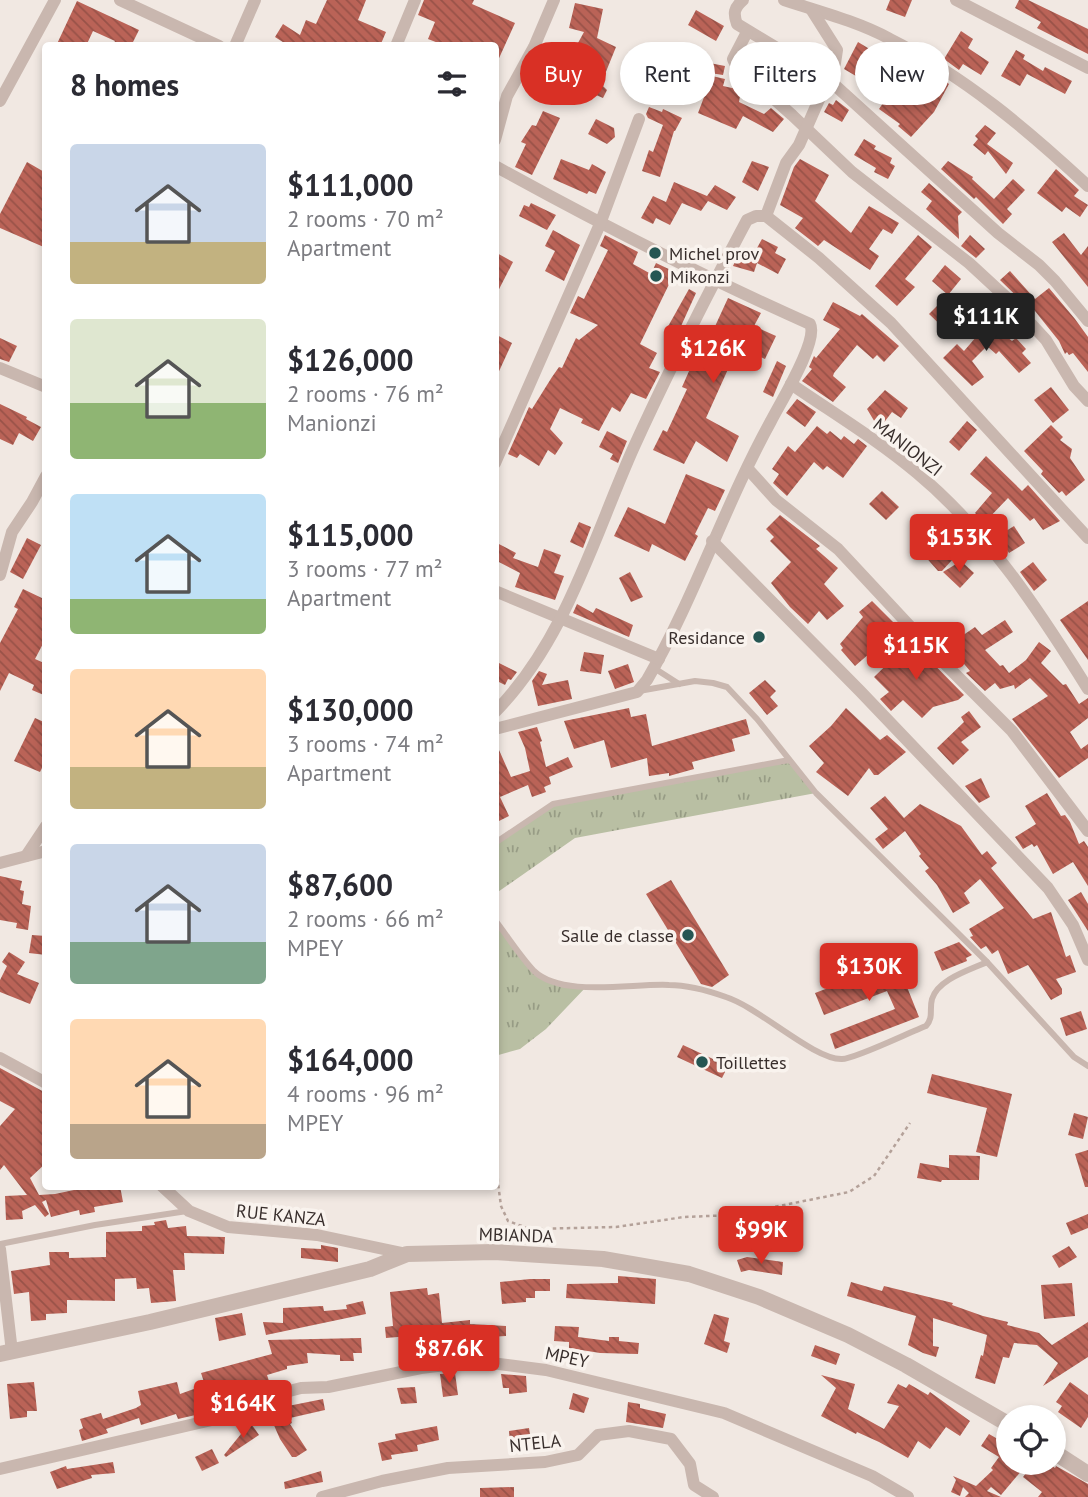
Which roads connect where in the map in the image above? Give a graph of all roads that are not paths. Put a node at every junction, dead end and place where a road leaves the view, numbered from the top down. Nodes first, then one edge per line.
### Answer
1 (55, 0) edge
2 (120, 0) edge
3 (255, 0) edge
4 (415, 0) edge
5 (554, 0) edge
6 (743, 0) edge
7 (784, 0) edge
8 (956, 0) edge
9 (810, 8) junction
10 (747, 32) junction
11 (210, 42) edge
12 (237, 42) edge
13 (398, 42) edge
14 (768, 42) edge
15 (832, 42) edge
16 (1088, 68) edge
17 (841, 90) edge
18 (0, 101) edge
19 (817, 105) edge
20 (639, 119) dead end
21 (499, 125) edge
22 (807, 128) junction
23 (499, 168) edge
24 (1088, 186) edge
25 (766, 216) junction
26 (600, 224) junction
27 (714, 281) junction
28 (1088, 321) edge
29 (0, 368) edge
30 (791, 384) junction
31 (42, 385) edge
32 (1088, 401) edge
33 (499, 454) edge
34 (748, 469) junction
35 (42, 483) edge
36 (1088, 538) edge
37 (712, 541) junction
38 (0, 575) edge
39 (499, 593) edge
40 (560, 620) junction
41 (657, 663) junction
42 (679, 684) junction
43 (1088, 689) edge
44 (637, 692) junction
45 (499, 708) edge
46 (499, 728) edge
47 (789, 760) junction
48 (1088, 831) edge
49 (42, 832) edge
50 (499, 840) edge
51 (42, 852) edge
52 (26, 856) junction
53 (0, 863) edge
54 (499, 925) edge
55 (1088, 960) edge
56 (987, 962) junction
57 (0, 1058) edge
58 (1088, 1066) edge
59 (42, 1081) edge
60 (166, 1190) edge
61 (189, 1211) junction
62 (0, 1244) edge
63 (0, 1249) edge
64 (407, 1254) junction
65 (3, 1294) edge
66 (6, 1353) edge
67 (996, 1417) edge
68 (1066, 1460) edge
69 (0, 1469) edge
70 (1088, 1474) edge
71 (321, 1497) edge
72 (713, 1497) edge
73 (908, 1497) edge

1 - 18 street
2 - 11 street
3 - 12 street
4 - 13 street
5 - 21 street
6 - 10 street
7 - 9 street
8 - 16 street
9 - 15 street
9 - 24 street
10 - 14 street
10 - 22 street
17 - 28 street
19 - 22 street
20 - 26 street
22 - 25 street
22 - 32 street
23 - 26 street
25 - 27 street
25 - 36 street
26 - 27 street
26 - 33 street
27 - 30 street
27 - 40 street
29 - 31 street
30 - 34 street
30 - 43 street, MANIONZI
34 - 37 street
34 - 48 street
35 - 38 street
37 - 41 street
37 - 55 street
39 - 40 street
40 - 41 street
40 - 45 street
41 - 42 lane
41 - 44 street
42 - 44 lane
42 - 47 lane
44 - 46 street
47 - 50 lane
47 - 56 lane
49 - 52 street
51 - 52 street
52 - 53 street
54 - 56 lane
56 - 58 lane
57 - 59 street
60 - 61 street, RUE KANZA
61 - 62 lane
61 - 64 street, RUE KANZA
63 - 65 street
64 - 66 street, MBIANDA
64 - 67 street, MBIANDA
65 - 66 street
68 - 70 street
69 - 73 street, MPEY
71 - 72 street, NTELA

